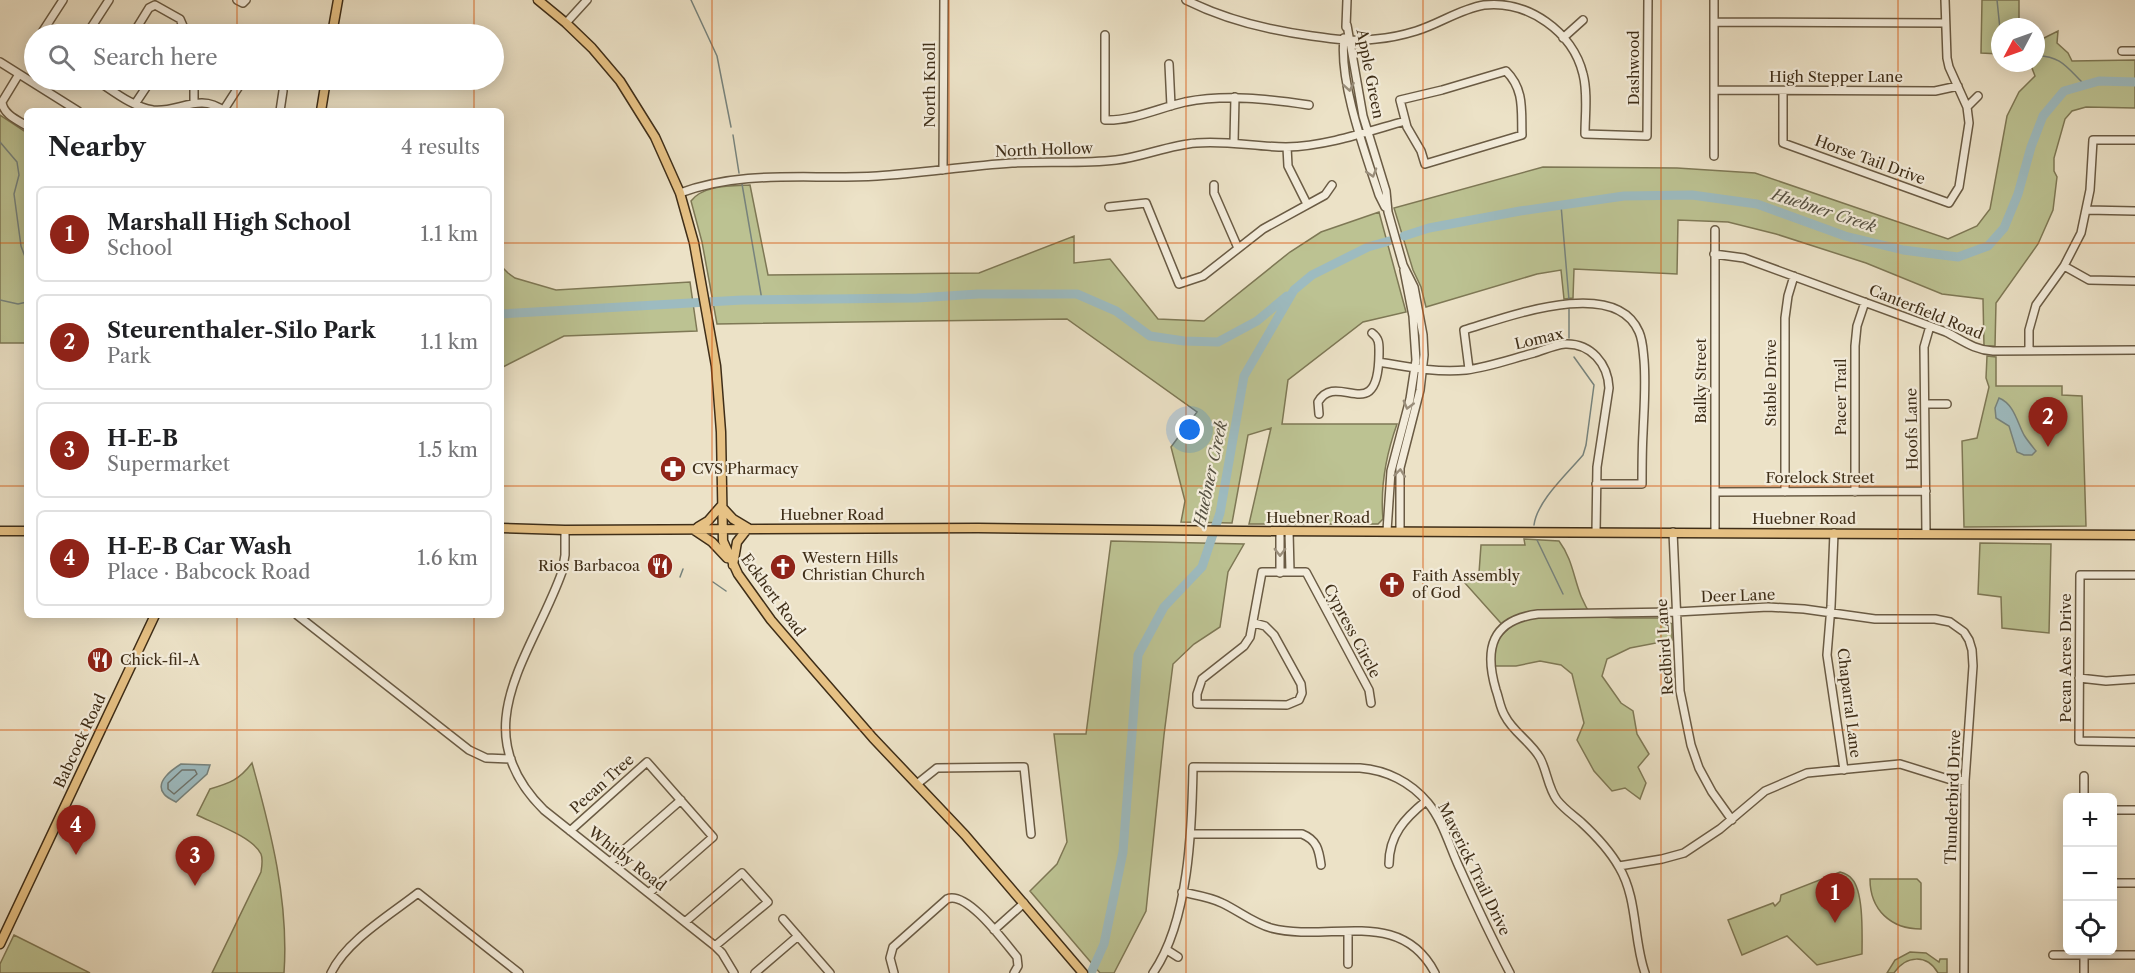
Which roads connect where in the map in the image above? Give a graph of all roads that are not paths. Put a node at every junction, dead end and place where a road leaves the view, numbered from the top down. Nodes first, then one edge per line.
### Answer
1 (63, 0) edge
2 (109, 0) edge
3 (237, 0) edge
4 (246, 0) edge
5 (338, 0) edge
6 (538, 0) edge
7 (587, 0) edge
8 (944, 0) edge
9 (1186, 0) edge
10 (1347, 0) edge
11 (1648, 0) edge
12 (1714, 0) edge
13 (1945, 0) edge
14 (1583, 20) dead end
15 (1714, 22) junction
16 (1945, 22) junction
17 (566, 23) junction
18 (47, 24) edge
19 (93, 24) edge
20 (139, 24) edge
21 (182, 24) edge
22 (334, 24) edge
23 (1105, 35) dead end
24 (1563, 38) junction
25 (1347, 40) junction
26 (2122, 51) dead end
27 (2135, 51) edge
28 (0, 62) edge
29 (1169, 64) dead end
30 (19, 74) junction
31 (24, 77) edge
32 (1958, 86) junction
33 (45, 90) edge
34 (114, 90) edge
35 (144, 90) edge
36 (194, 90) edge
37 (237, 90) edge
38 (324, 90) edge
39 (1714, 90) junction
40 (283, 91) dead end
41 (1783, 91) junction
42 (1978, 96) dead end
43 (1235, 97) junction
44 (194, 103) junction
45 (135, 104) junction
46 (1309, 105) dead end
47 (1171, 106) junction
48 (1967, 107) junction
49 (73, 108) edge
50 (144, 108) edge
51 (171, 108) edge
52 (219, 108) edge
53 (225, 108) edge
54 (280, 108) edge
55 (321, 108) edge
56 (1405, 121) junction
57 (24, 124) edge
58 (1368, 132) junction
59 (1360, 134) junction
60 (2135, 140) edge
61 (1234, 142) junction
62 (1287, 147) junction
63 (1714, 156) dead end
64 (943, 170) junction
65 (1214, 185) dead end
66 (1332, 185) dead end
67 (680, 193) junction
68 (1307, 204) junction
69 (1109, 207) dead end
70 (2087, 210) junction
71 (2135, 211) edge
72 (1388, 212) junction
73 (1715, 230) dead end
74 (1238, 248) junction
75 (1714, 254) junction
76 (2064, 266) junction
77 (1794, 276) junction
78 (2135, 281) edge
79 (1864, 302) junction
80 (1930, 326) junction
81 (1372, 333) dead end
82 (2030, 350) junction
83 (2135, 350) edge
84 (1379, 362) junction
85 (1419, 369) junction
86 (1469, 369) junction
87 (1925, 404) junction
88 (1947, 404) dead end
89 (1319, 414) dead end
90 (1596, 484) junction
91 (1926, 491) junction
92 (1715, 492) junction
93 (1785, 492) junction
94 (1855, 492) junction
95 (721, 506) junction
96 (504, 528) edge
97 (748, 528) junction
98 (693, 529) junction
99 (722, 529) junction
100 (565, 530) junction
101 (0, 531) edge
102 (24, 531) edge
103 (1285, 531) junction
104 (1387, 531) junction
105 (1400, 531) junction
106 (1596, 532) junction
107 (1673, 532) junction
108 (1715, 532) junction
109 (1834, 533) junction
110 (1926, 533) junction
111 (2135, 535) edge
112 (733, 565) junction
113 (1290, 572) junction
114 (1280, 573) junction
115 (2135, 575) edge
116 (1676, 612) junction
117 (1831, 612) junction
118 (154, 618) edge
119 (301, 618) edge
120 (1254, 623) junction
121 (1958, 627) joint
122 (2079, 678) junction
123 (2135, 679) edge
124 (1371, 703) dead end
125 (2135, 742) edge
126 (511, 759) junction
127 (1844, 770) junction
128 (2084, 776) dead end
129 (1965, 781) junction
130 (917, 784) junction
131 (2084, 793) edge
132 (681, 800) junction
133 (1426, 801) junction
134 (2117, 810) edge
135 (2135, 810) edge
136 (1731, 820) junction
137 (570, 831) junction
138 (1031, 834) dead end
139 (1191, 834) junction
140 (610, 862) junction
141 (1389, 864) dead end
142 (1321, 865) dead end
143 (1619, 866) junction
144 (2117, 883) edge
145 (2135, 883) edge
146 (1182, 892) junction
147 (649, 893) junction
148 (1024, 903) junction
149 (783, 919) dead end
150 (685, 922) junction
151 (994, 930) junction
152 (1348, 932) junction
153 (798, 936) junction
154 (0, 944) edge
155 (715, 946) junction
156 (1167, 950) junction
157 (2063, 954) edge
158 (2117, 954) edge
159 (2053, 955) dead end
160 (2084, 955) edge
161 (2135, 955) edge
162 (1178, 957) dead end
163 (1348, 964) dead end
164 (828, 972) edge
165 (331, 973) edge
166 (519, 973) edge
167 (734, 973) edge
168 (755, 973) edge
169 (894, 973) edge
170 (1014, 973) edge
171 (1083, 973) edge
172 (1153, 973) edge
173 (1435, 973) edge
174 (1510, 973) edge
175 (1645, 973) edge
176 (1964, 973) edge
177 (2084, 973) edge

1 - 18 street
2 - 19 street
3 - 4 street
5 - 22 main road
6 - 17 main road, Eckhert Road
7 - 17 street
8 - 64 street, North Knoll
9 - 25 street
10 - 25 street, Apple Green
11 - 24 street, Dashwood
12 - 15 street
13 - 16 street
14 - 24 street
15 - 16 street
15 - 39 street
16 - 32 street
17 - 67 main road, Eckhert Road
20 - 21 street
23 - 47 street
24 - 25 street
25 - 58 street, Apple Green
25 -> 59 street, Apple Green
26 - 27 street
28 - 30 street
29 - 47 street
30 - 31 street
30 - 57 street
32 - 41 street, High Stepper Lane
32 - 48 street
33 - 49 street
34 - 45 street
35 - 45 street
36 - 44 street
37 - 53 street
38 - 55 main road
39 - 41 street, High Stepper Lane
39 - 63 street
40 - 54 street
41 - 48 street, Horse Tail Drive
42 - 48 street
43 - 46 street
43 - 47 street
43 - 61 street
44 - 51 street
44 - 52 street
45 - 50 street
56 - 56 street
56 - 58 street, North Hollow
58 - 59 street, North Hollow
58 - 72 street, Apple Green
59 - 62 street, North Hollow
59 -> 72 street, Apple Green
60 - 70 street
61 - 62 street, North Hollow
61 - 64 street, North Hollow
62 - 68 street
64 - 67 street, North Hollow
65 - 74 street
66 - 68 street
67 - 95 main road, Eckhert Road
68 - 74 street
69 - 74 street
70 - 71 street
70 - 76 street
72 - 85 street, Apple Green
73 - 75 street, Balky Street
75 - 77 street, Canterfield Road
75 - 92 street, Balky Street
76 - 78 street
76 - 82 street
77 - 79 street, Canterfield Road
77 - 93 street, Stable Drive
79 - 80 street, Canterfield Road
79 - 94 street, Pacer Trail
80 - 82 street, Canterfield Road
80 - 87 street, Hoofs Lane
81 - 84 street
82 - 83 street, Canterfield Road
84 - 85 street, Lomax
84 - 89 street
85 - 86 street, Lomax
85 -> 104 street, Apple Green
105 -> 85 street, Apple Green
86 - 90 street, Lomax
86 - 90 street
87 - 88 street
87 - 91 street, Hoofs Lane
90 - 106 street, Lomax
91 - 94 street, Forelock Street
91 - 110 street, Hoofs Lane
92 - 93 street, Forelock Street
92 - 108 street, Balky Street
93 - 94 street, Forelock Street
95 - 97 main road
95 - 98 main road
95 - 99 main road, Eckhert Road
96 - 100 main road, Huebner Road
97 - 99 main road, Huebner Road
97 - 103 main road, Huebner Road
97 - 112 main road
98 - 99 main road, Huebner Road
98 - 100 main road, Huebner Road
98 - 112 main road
99 - 112 main road, Eckhert Road
100 - 126 street, Whitby Road
101 - 102 main road
103 - 104 main road, Huebner Road
103 - 113 street
103 -> 114 street
104 - 105 main road, Huebner Road
105 - 106 main road, Huebner Road
106 - 107 main road, Huebner Road
107 - 108 main road, Huebner Road
107 - 116 street, Redbird Lane
108 - 109 main road, Huebner Road
109 - 110 main road, Huebner Road
109 - 117 street, Chaparral Lane
110 - 111 main road, Huebner Road
112 - 130 main road, Eckhert Road
113 - 114 street
113 - 124 street, Cypress Circle
114 - 120 street
115 - 122 street, Pecan Acres Drive
116 - 117 street, Deer Lane
116 - 136 street, Redbird Lane
116 - 143 street, Deer Lane
117 - 121 street, Deer Lane
117 - 127 street, Chaparral Lane
118 - 154 main road, Babcock Road
119 - 126 street
120 - 120 street
121 - 129 street, Thunderbird Drive
122 - 123 street
122 - 125 street, Pecan Acres Drive
126 - 137 street, Whitby Road
127 - 129 street
127 - 136 street
128 - 131 street
129 - 176 street, Thunderbird Drive
130 - 138 street
130 - 148 main road, Eckhert Road
132 - 137 street, Pecan Tree
132 - 140 street
132 - 147 street, Pecan Tree
133 - 139 street, Maverick Trail Drive
133 - 141 street
133 - 174 street, Maverick Trail Drive
134 - 135 street
136 - 143 street
137 - 140 street, Whitby Road
139 - 142 street
139 - 146 street
140 - 147 street, Whitby Road
143 - 175 street
144 - 145 street
146 - 152 street
146 - 156 street
147 - 150 street, Whitby Road
148 - 151 street
148 - 171 main road, Eckhert Road
149 - 153 street
150 - 155 street, Whitby Road
150 - 155 street
151 - 169 street
151 - 170 street
152 - 163 street
152 - 173 street
153 - 164 street
153 - 168 street
155 - 167 street, Whitby Road
156 - 162 street
156 - 172 street
157 - 159 street
158 - 161 street
160 - 177 street
165 - 166 street

